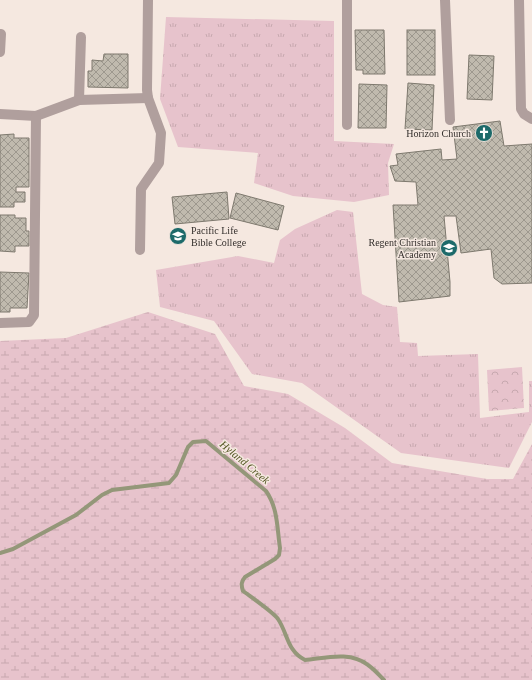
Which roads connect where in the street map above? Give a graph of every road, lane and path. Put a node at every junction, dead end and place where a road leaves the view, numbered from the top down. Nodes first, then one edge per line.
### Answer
1 (148, 0) edge
2 (347, 0) edge
3 (445, 0) edge
4 (519, 0) edge
5 (1, 34) edge
6 (81, 37) dead end
7 (0, 52) edge
8 (148, 98) junction
9 (79, 100) junction
10 (0, 114) edge
11 (36, 116) junction
12 (532, 119) edge
13 (450, 120) dead end
14 (347, 125) dead end
15 (140, 250) dead end
16 (0, 323) edge

1 - 8 lane
2 - 14 lane
3 - 13 lane
4 - 12 lane
5 - 7 lane
6 - 9 lane
8 - 9 lane
8 - 15 lane
9 - 11 lane
10 - 11 lane
11 - 16 lane

